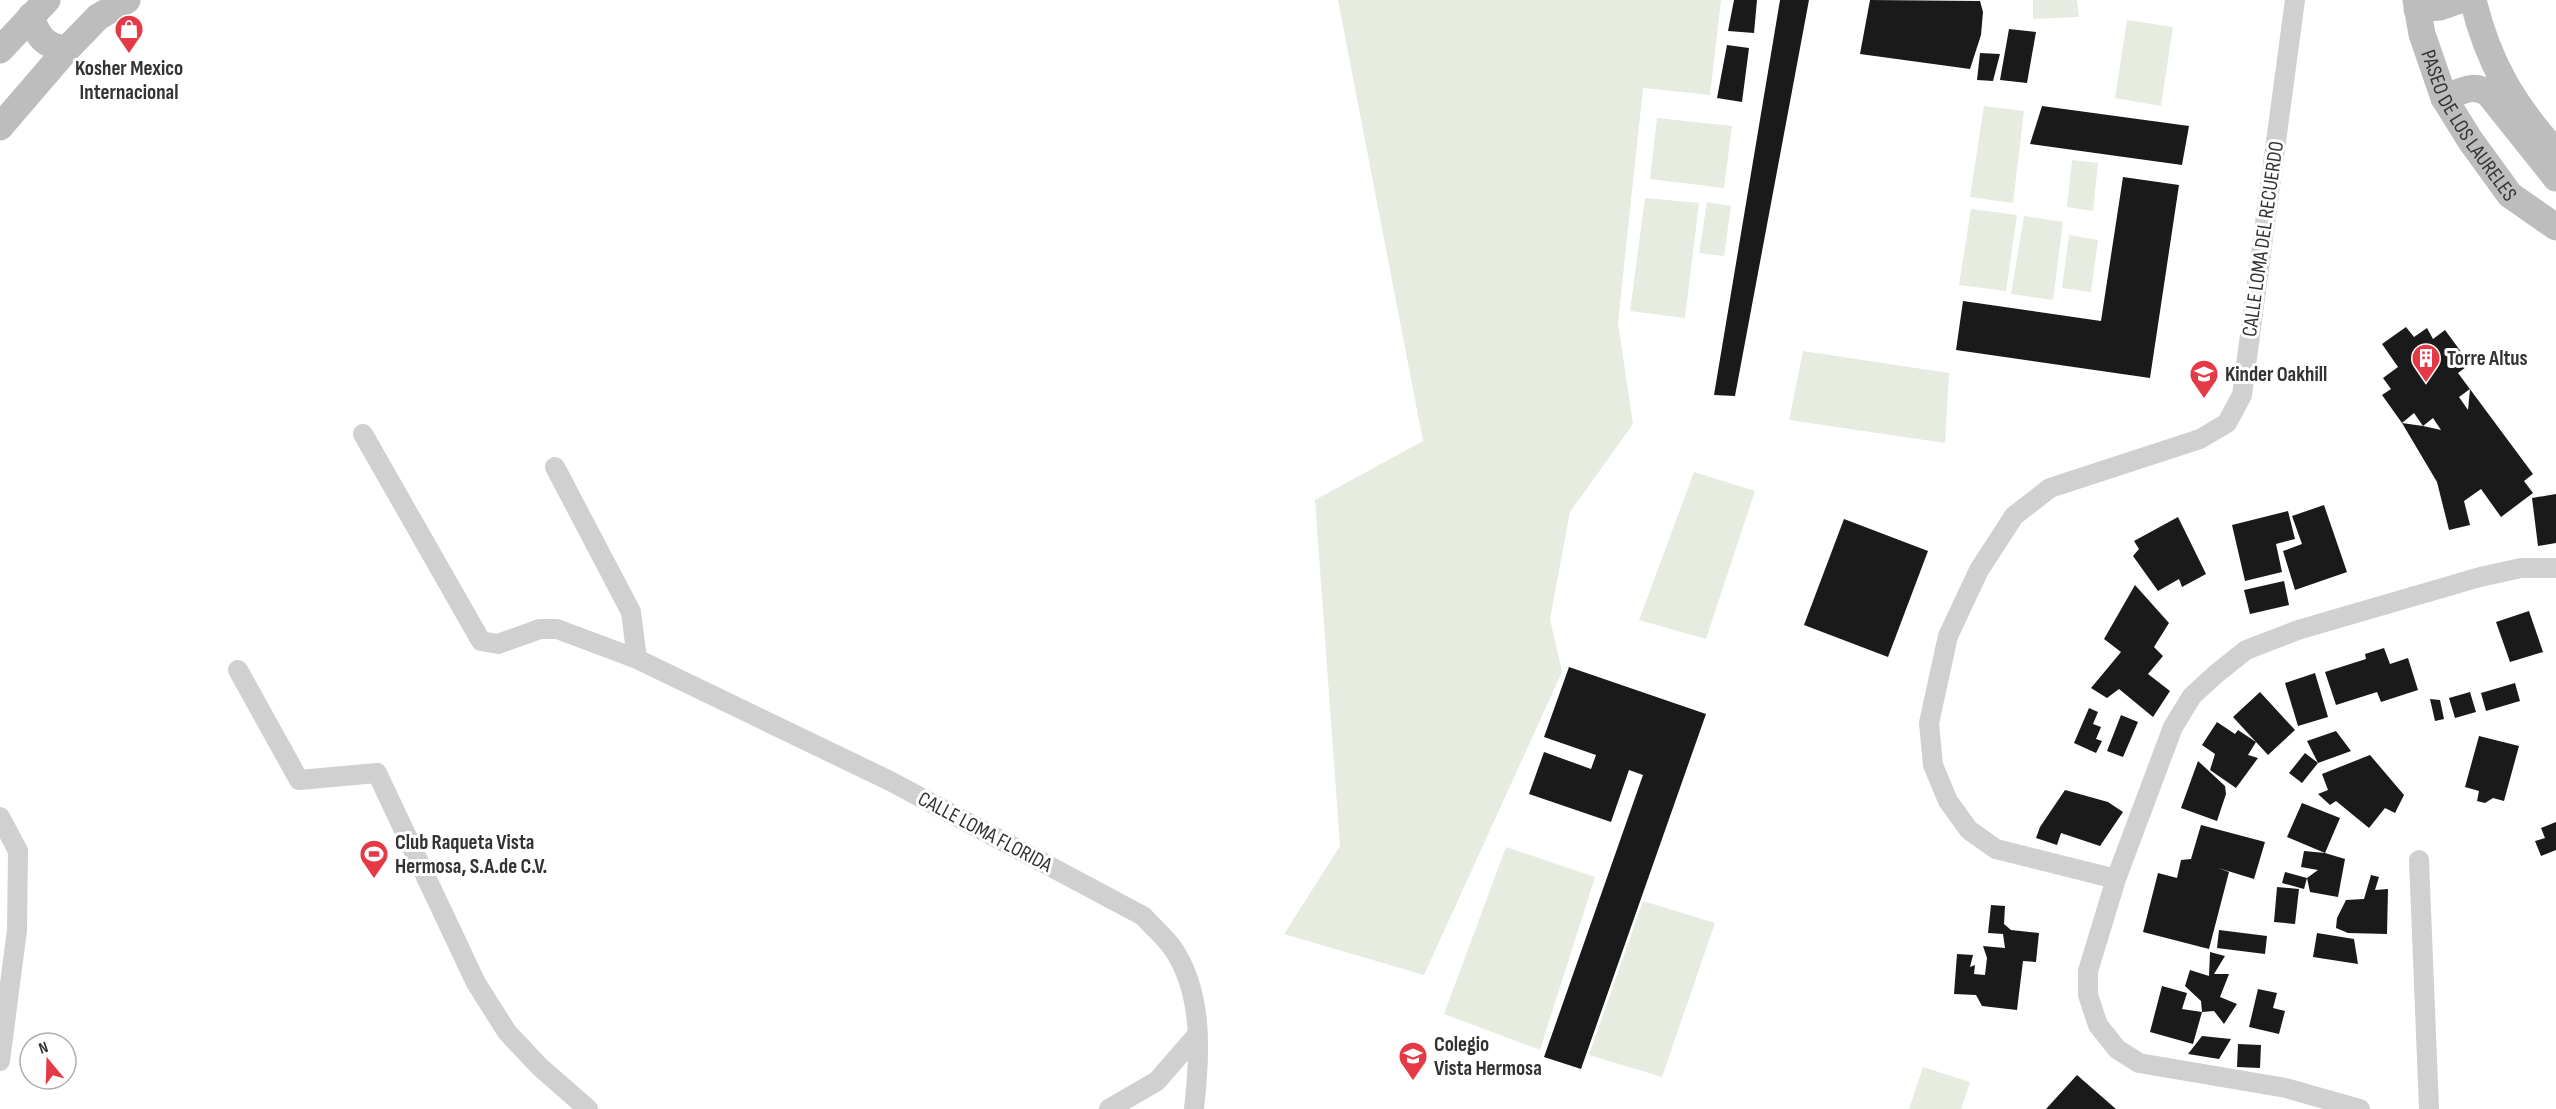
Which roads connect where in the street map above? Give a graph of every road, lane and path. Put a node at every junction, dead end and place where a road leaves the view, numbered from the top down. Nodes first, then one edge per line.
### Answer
1 (127, 0) edge
2 (2295, 0) edge
3 (2460, 0) edge
4 (2473, 0) edge
5 (2416, 4) edge
6 (39, 8) edge
7 (67, 49) junction
8 (0, 50) edge
9 (2444, 98) junction
10 (0, 127) edge
11 (2556, 152) edge
12 (2556, 178) edge
13 (2556, 227) edge
14 (363, 434) dead end
15 (555, 467) dead end
16 (2556, 568) edge
17 (637, 659) junction
18 (238, 670) dead end
19 (0, 817) edge
20 (2419, 860) dead end
21 (2116, 879) junction
22 (1197, 1035) junction
23 (0, 1061) edge
24 (588, 1109) edge
25 (1109, 1109) edge
26 (1194, 1109) edge
27 (2360, 1109) edge
28 (2428, 1109) edge

1 - 7 main road
2 - 21 street, CALLE LOMA DEL RECUERDO
3 - 5 main road
4 - 11 main road
5 - 9 main road, PASEO DE LOS LAURELES
6 - 7 main road
6 - 8 main road
7 - 10 main road
9 - 12 main road
9 - 13 main road, PASEO DE LOS LAURELES
14 - 17 street, CALLE LOMA FLORIDA
15 - 17 street
16 - 21 street
17 - 22 street, CALLE LOMA FLORIDA
18 - 24 street
19 - 23 street
20 - 28 street
21 - 27 street
22 - 25 street
22 - 26 street, CALLE LOMA FLORIDA

